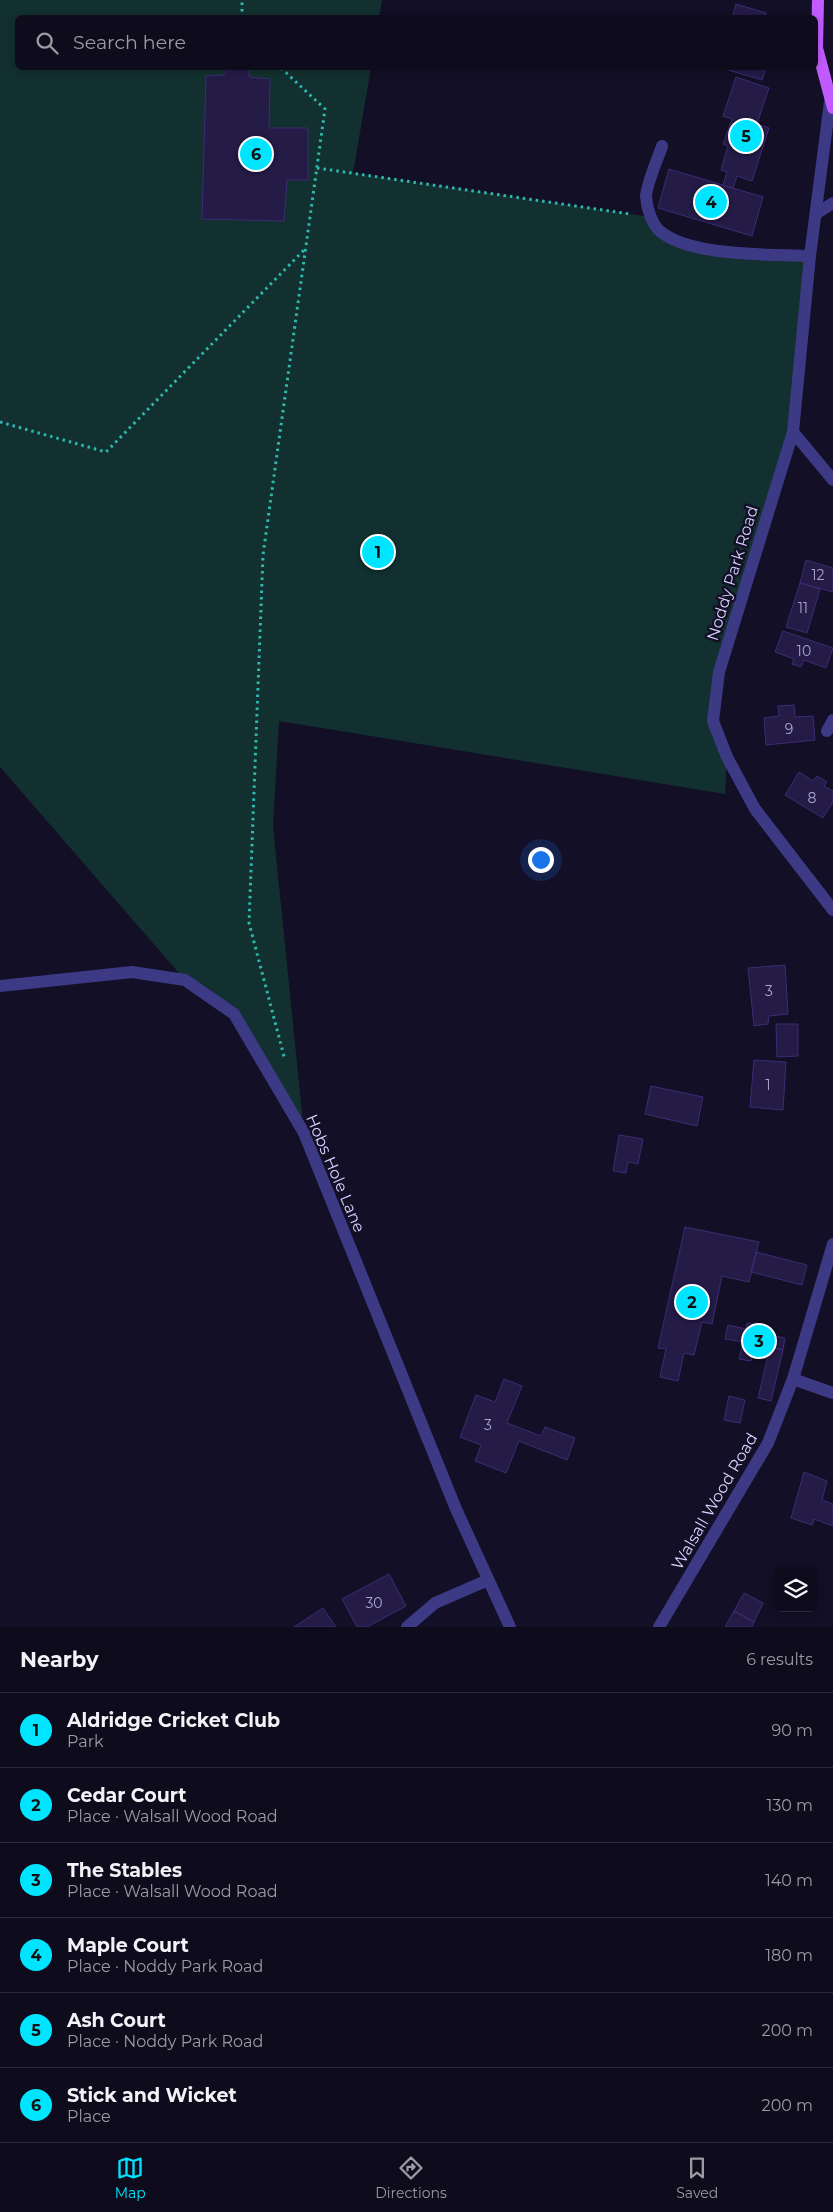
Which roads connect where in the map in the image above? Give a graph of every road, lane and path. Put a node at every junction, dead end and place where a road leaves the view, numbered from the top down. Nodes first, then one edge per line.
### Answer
1 (242, 0) edge
2 (818, 0) edge
3 (242, 15) edge
4 (283, 70) edge
5 (832, 105) edge
6 (662, 146) dead end
7 (317, 168) junction
8 (833, 203) edge
9 (817, 212) junction
10 (651, 217) junction
11 (305, 249) junction
12 (810, 256) junction
13 (0, 422) edge
14 (793, 432) junction
15 (833, 480) edge
16 (833, 910) edge
17 (0, 986) edge
18 (286, 1066) dead end
19 (833, 1244) edge
20 (793, 1379) junction
21 (833, 1393) edge
22 (488, 1580) junction
23 (407, 1627) edge
24 (510, 1627) edge
25 (660, 1627) edge

1 - 3 path
2 - 5 main road
4 - 7 path
5 - 9 street, Noddy Park Road
6 - 10 street
7 - 10 path
7 - 11 path
8 - 9 street
9 - 12 street, Noddy Park Road
10 - 12 street
11 - 13 path
11 - 18 path
12 - 14 street, Noddy Park Road
14 - 15 street
14 - 16 street, Noddy Park Road
17 - 22 street, Hobs Hole Lane
19 - 20 street, Walsall Wood Road
20 - 21 street
20 - 25 street, Walsall Wood Road
22 - 23 street
22 - 24 street, Hobs Hole Lane

